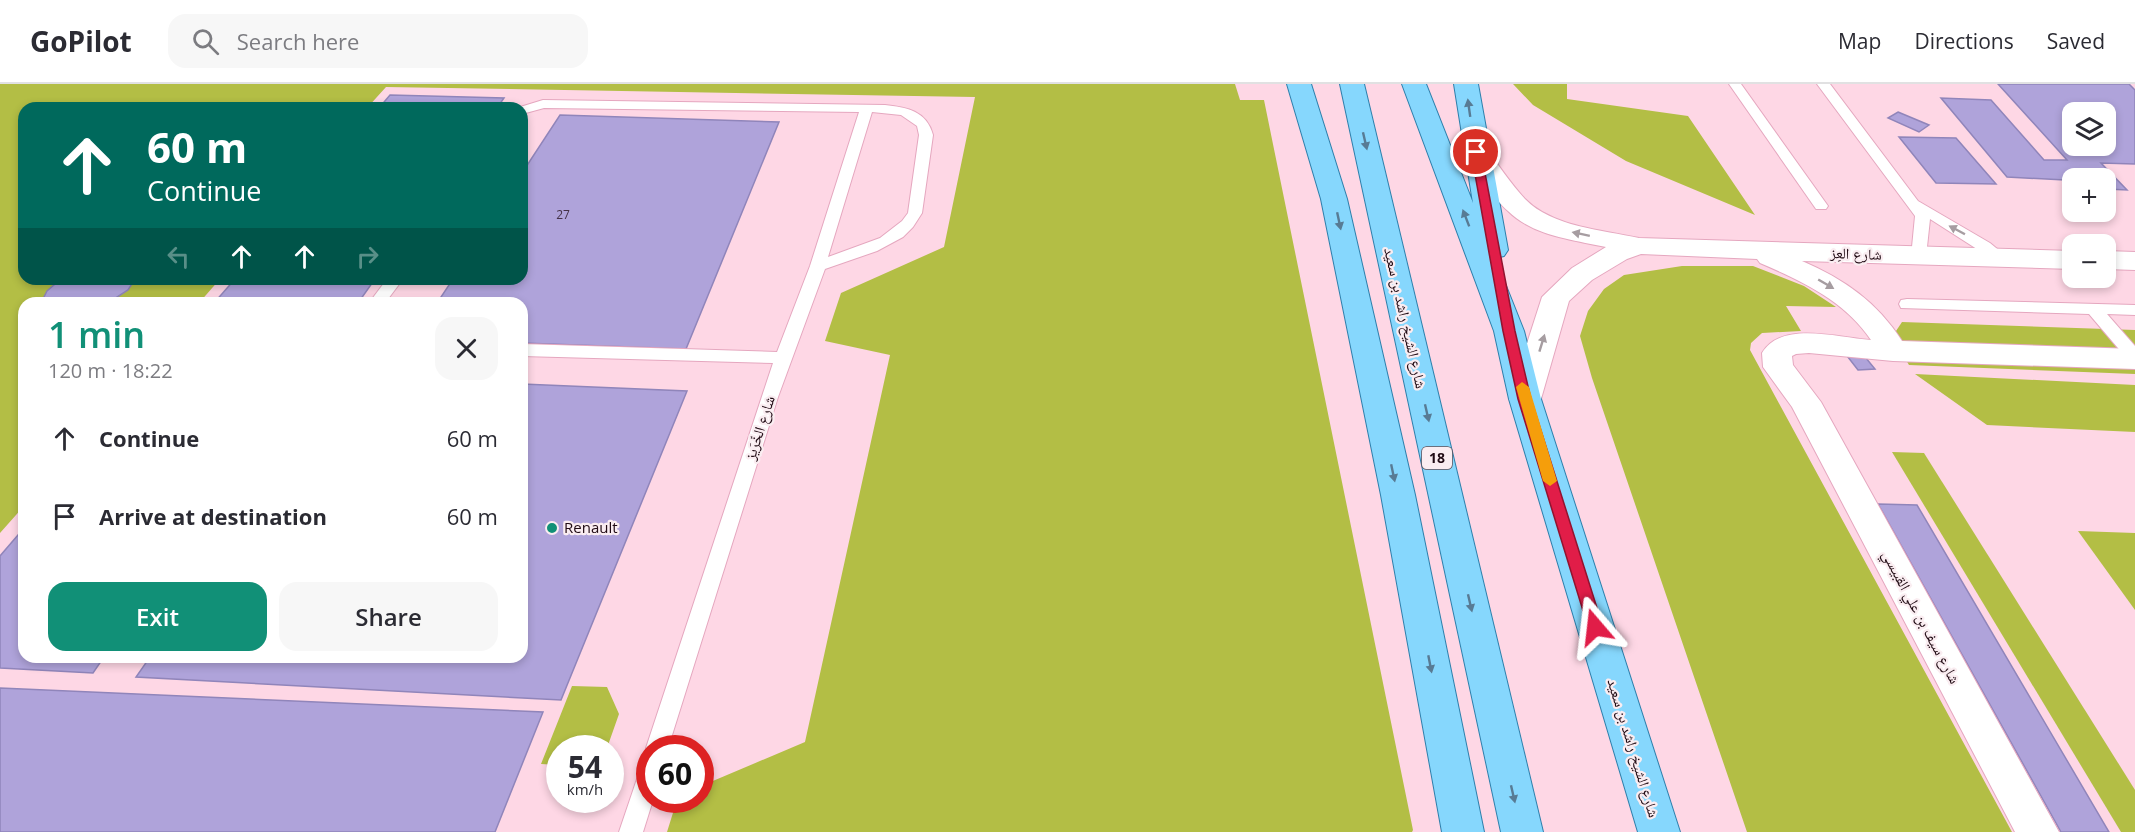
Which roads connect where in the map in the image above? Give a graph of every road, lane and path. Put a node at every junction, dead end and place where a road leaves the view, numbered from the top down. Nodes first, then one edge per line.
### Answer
1 (1299, 84) edge
2 (1352, 84) edge
3 (1414, 84) edge
4 (1466, 84) edge
5 (1734, 84) edge
6 (1823, 84) edge
7 (528, 108) edge
8 (867, 108) junction
9 (1476, 152) junction
10 (1914, 204) junction
11 (1821, 206) dead end
12 (1639, 246) junction
13 (1754, 250) junction
14 (1925, 257) junction
15 (1999, 257) junction
16 (2062, 260) edge
17 (2116, 260) edge
18 (2135, 261) edge
19 (818, 266) junction
20 (1907, 304) dead end
21 (2094, 309) junction
22 (2135, 310) edge
23 (1509, 331) junction
24 (528, 350) edge
25 (1893, 351) junction
26 (783, 358) junction
27 (2135, 358) edge
28 (1525, 399) junction
29 (661, 735) edge
30 (637, 813) edge
31 (631, 832) edge
32 (1463, 832) edge
33 (1522, 832) edge
34 (1659, 832) edge
35 (2038, 832) edge

1 -> 32 main road
2 -> 33 main road, شارع الشيخ راشد بن سعيد / 18
23 -> 3 main road, شارع الشيخ راشد بن سعيد
9 -> 4 main road
5 - 11 lane
6 - 10 lane
7 - 8 lane
8 - 19 lane, شارع الخّرَيز
8 - 19 lane
12 -> 9 street, شارع العِز
9 - 23 main road
10 - 14 lane
15 -> 10 lane
12 - 13 street, شارع العِز
28 -> 12 street, شارع العِز
13 - 14 street, شارع العِز
13 -> 25 street
14 - 15 street, شارع العِز
15 - 16 street, شارع العِز
17 - 18 street
19 - 26 lane, شارع الخّرَيز
20 - 21 lane
21 - 22 lane
21 - 27 lane
23 - 28 main road, شارع الشيخ راشد بن سعيد
24 - 26 lane
25 - 27 street, شارع سيف بن علي القبيسي
25 - 35 street, شارع سيف بن علي القبيسي
26 - 29 lane, شارع الخّرَيز
28 - 34 main road, شارع الشيخ راشد بن سعيد
30 - 31 lane

